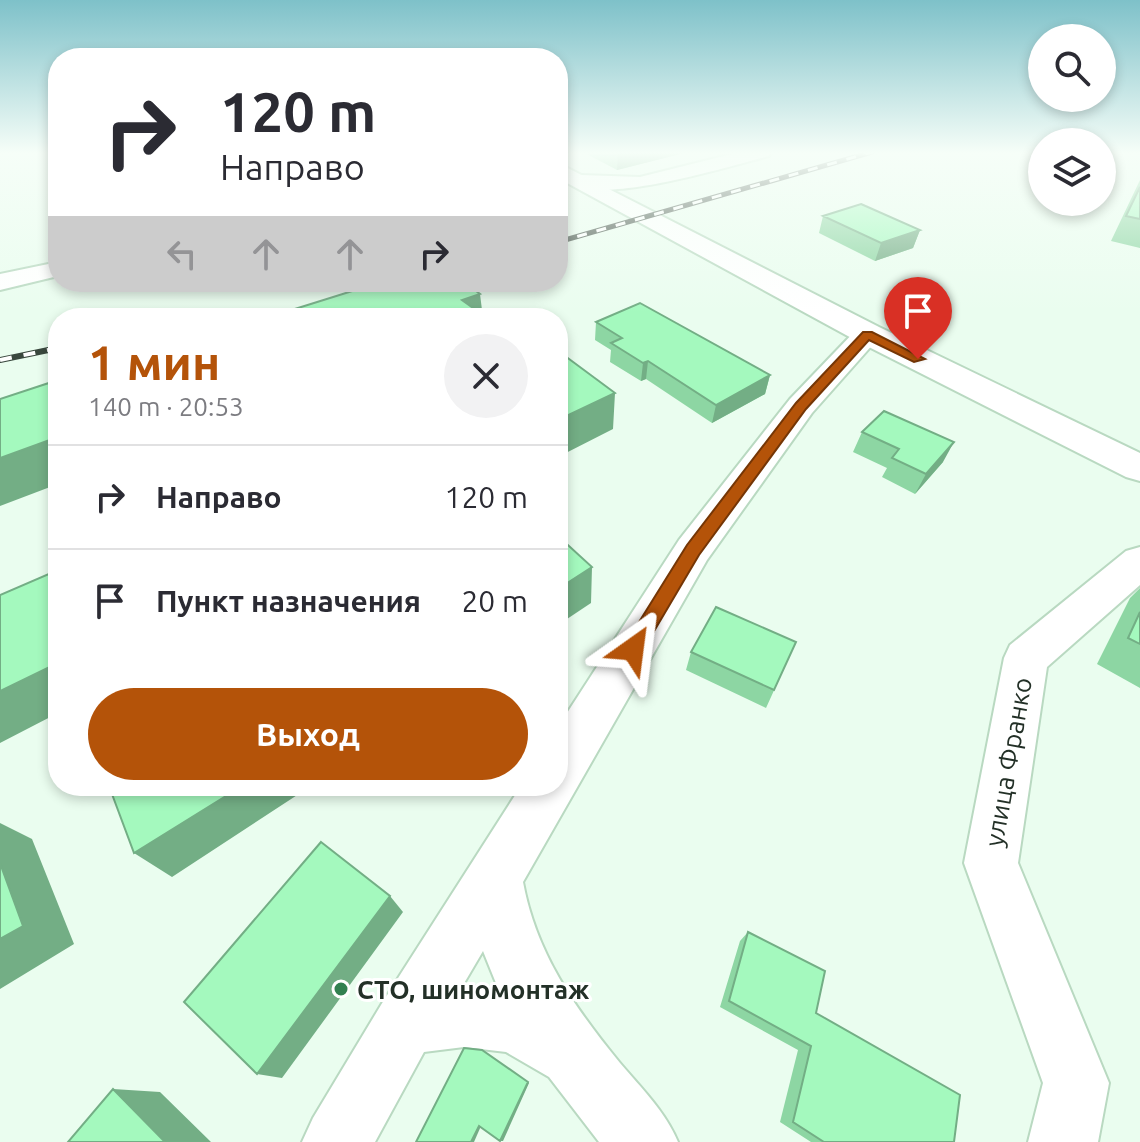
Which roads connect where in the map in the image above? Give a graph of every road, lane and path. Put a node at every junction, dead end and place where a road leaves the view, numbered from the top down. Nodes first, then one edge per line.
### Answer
1 (626, 205) edge
2 (48, 271) edge
3 (0, 282) edge
4 (868, 334) junction
5 (1140, 468) edge
6 (1140, 562) edge
7 (568, 756) edge
8 (544, 796) edge
9 (494, 878) junction
10 (406, 1022) junction
11 (571, 1056) junction
12 (337, 1142) edge
13 (643, 1142) edge
14 (1063, 1142) edge

1 - 4 main road
2 - 3 street
4 - 5 main road
4 - 7 street
6 - 14 street, улица Франко
8 - 9 street
9 - 10 street
9 - 11 street
10 - 11 street
10 - 12 street
11 - 13 street

